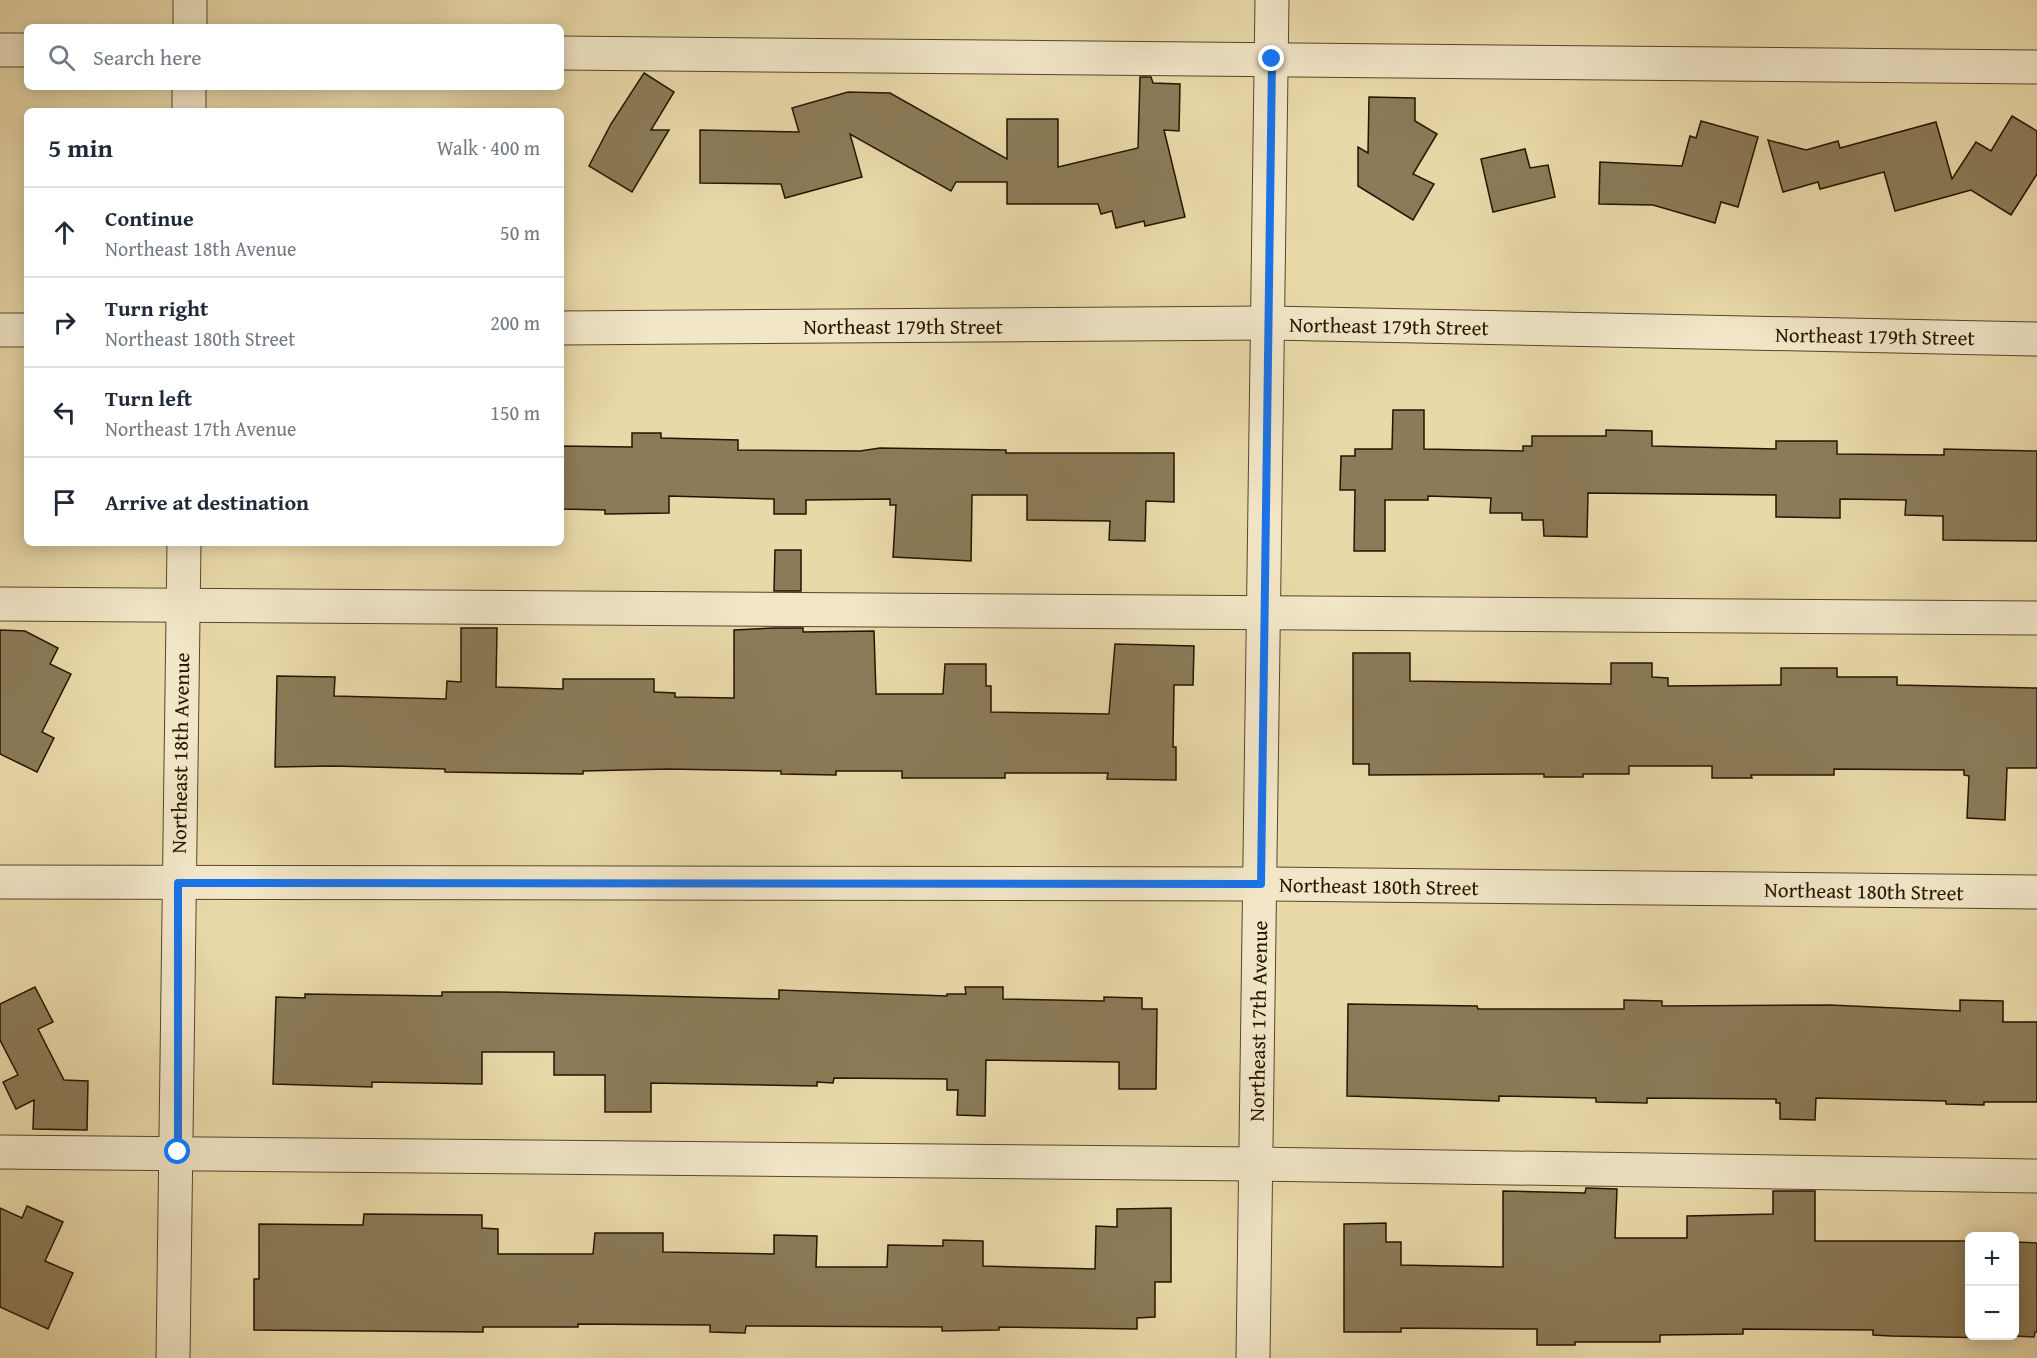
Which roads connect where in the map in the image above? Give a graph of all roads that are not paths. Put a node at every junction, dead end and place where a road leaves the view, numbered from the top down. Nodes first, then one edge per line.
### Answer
1 (190, 0) edge
2 (1272, 0) edge
3 (190, 24) edge
4 (0, 50) edge
5 (24, 50) edge
6 (564, 53) edge
7 (1272, 59) junction
8 (2037, 68) edge
9 (189, 90) edge
10 (189, 108) edge
11 (1270, 323) junction
12 (564, 328) edge
13 (0, 330) edge
14 (24, 330) edge
15 (2037, 339) edge
16 (184, 546) edge
17 (183, 603) junction
18 (0, 604) edge
19 (1265, 611) junction
20 (2037, 618) edge
21 (0, 882) edge
22 (178, 883) junction
23 (1261, 884) junction
24 (2037, 892) edge
25 (0, 1152) edge
26 (178, 1152) junction
27 (1256, 1164) junction
28 (2037, 1176) edge
29 (173, 1358) edge
30 (1253, 1358) edge

1 - 3 street
2 - 7 street, Northeast 17th Avenue
4 - 5 street
6 - 7 street
7 - 8 street
7 - 11 street, Northeast 17th Avenue
9 - 10 street
11 - 12 street, Northeast 179th Street
11 - 15 street, Northeast 179th Street
11 - 19 street, Northeast 17th Avenue
13 - 14 street
16 - 17 street, Northeast 18th Avenue
17 - 18 street
17 - 19 street
17 - 22 street, Northeast 18th Avenue
19 - 20 street
19 - 23 street, Northeast 17th Avenue
21 - 22 street, Northeast 180th Street
22 - 23 street, Northeast 180th Street
22 - 26 street, Northeast 18th Avenue
23 - 24 street, Northeast 180th Street
23 - 27 street, Northeast 17th Avenue
25 - 26 street
26 - 27 street
26 - 29 street, Northeast 18th Avenue
27 - 28 street
27 - 30 street, Northeast 17th Avenue

